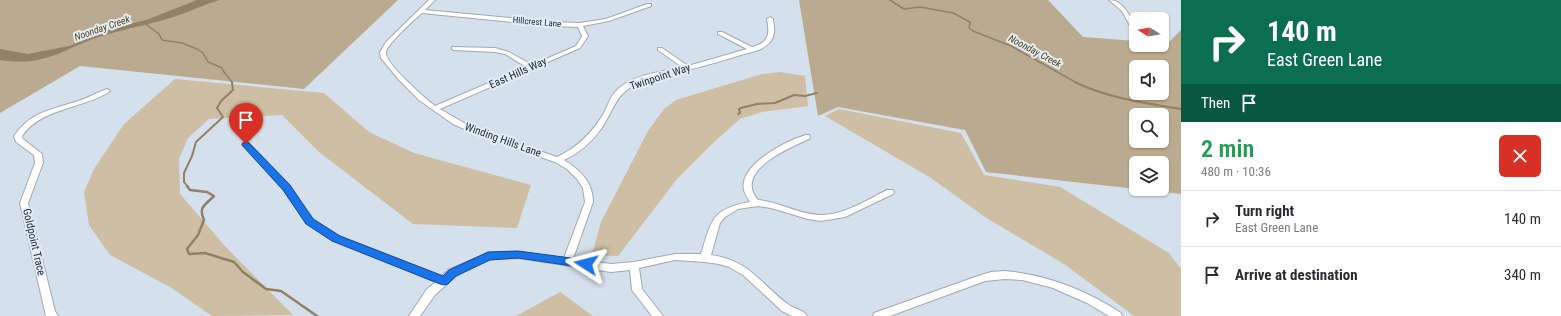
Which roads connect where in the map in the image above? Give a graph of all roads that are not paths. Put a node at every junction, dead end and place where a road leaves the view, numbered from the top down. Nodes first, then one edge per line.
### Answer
1 (432, 0) edge
2 (1112, 0) edge
3 (649, 5) dead end
4 (422, 10) junction
5 (770, 19) dead end
6 (1129, 19) edge
7 (580, 25) junction
8 (720, 33) dead end
9 (454, 48) dead end
10 (660, 49) dead end
11 (753, 50) junction
12 (531, 67) junction
13 (687, 68) junction
14 (107, 91) dead end
15 (435, 109) junction
16 (806, 137) dead end
17 (246, 144) dead end
18 (558, 160) junction
19 (890, 192) dead end
20 (755, 203) junction
21 (705, 258) junction
22 (568, 261) junction
23 (634, 266) junction
24 (444, 281) junction
25 (53, 316) edge
26 (414, 316) edge
27 (658, 316) edge
28 (802, 316) edge
29 (878, 316) edge
30 (1117, 316) edge

1 - 4 street, Winding Hills Lane
2 - 6 street
3 - 7 street, Hillcrest Lane
4 - 7 street, Hillcrest Lane
4 - 15 street, Winding Hills Lane
5 - 11 street, Twinpoint Way
7 - 12 street, East Hills Way
8 - 11 street
9 - 12 street
10 - 13 street
11 - 13 street, Twinpoint Way
12 - 15 street, East Hills Way
13 - 18 street, Twinpoint Way
14 - 25 street, Goldpoint Trace
15 - 18 street, Winding Hills Lane
16 - 20 street
17 - 24 street
18 - 22 street, Winding Hills Lane
19 - 20 street
20 - 21 street
21 - 23 street
21 - 28 street
22 - 23 street
22 - 24 street
23 - 27 street
24 - 26 street
29 - 30 street

